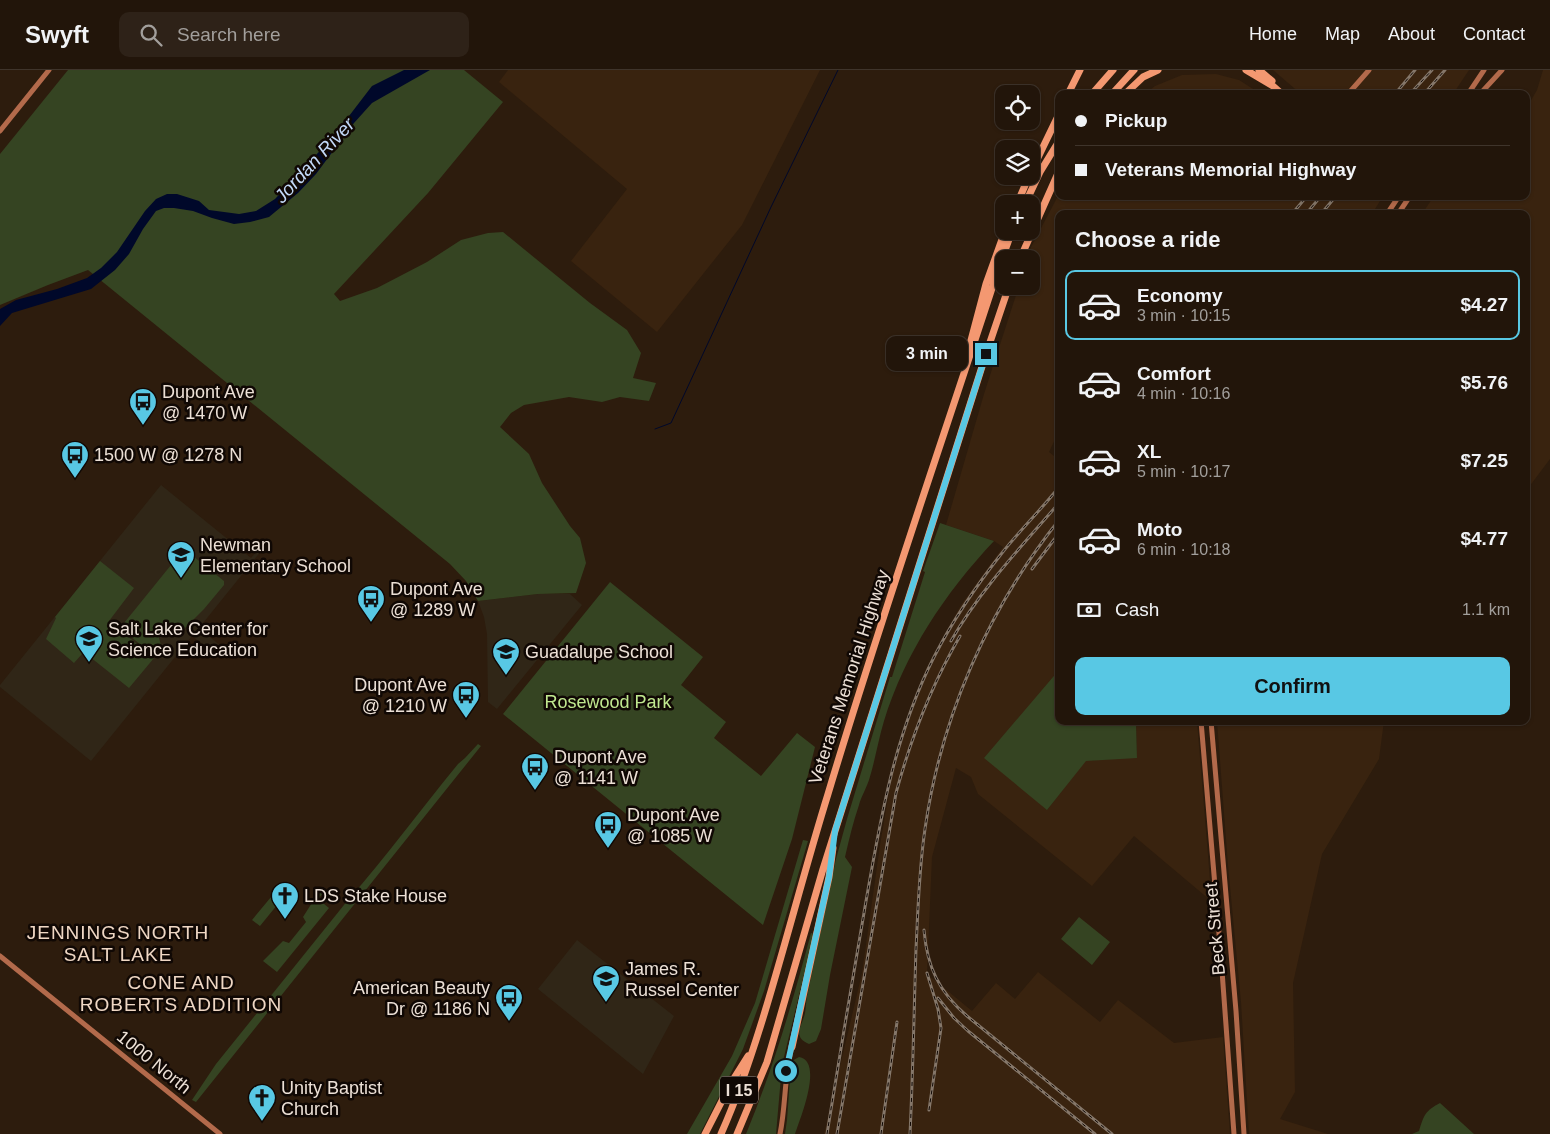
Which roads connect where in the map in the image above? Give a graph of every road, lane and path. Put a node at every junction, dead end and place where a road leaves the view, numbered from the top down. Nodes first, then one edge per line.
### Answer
1 (49, 70) edge
2 (1080, 70) edge
3 (1113, 70) edge
4 (1134, 70) edge
5 (1158, 70) edge
6 (1246, 70) edge
7 (1259, 70) edge
8 (1369, 70) edge
9 (1484, 70) edge
10 (1502, 70) edge
11 (1070, 90) edge
12 (1096, 90) edge
13 (1116, 90) edge
14 (1129, 90) edge
15 (1278, 90) edge
16 (1282, 90) edge
17 (1352, 90) edge
18 (1471, 90) edge
19 (1484, 90) edge
20 (1055, 122) edge
21 (0, 131) edge
22 (1055, 148) edge
23 (1040, 153) edge
24 (1055, 179) edge
25 (1029, 195) edge
26 (1002, 240) edge
27 (1009, 240) edge
28 (1024, 250) edge
29 (1006, 295) edge
30 (966, 369) junction
31 (1201, 725) edge
32 (1211, 725) edge
33 (835, 831) junction
34 (0, 956) edge
35 (754, 1045) junction
36 (792, 1046) joint
37 (220, 1134) edge
38 (705, 1134) edge
39 (721, 1134) edge
40 (737, 1134) edge
41 (780, 1134) edge
42 (1234, 1134) edge
43 (1244, 1134) edge

1 - 21 main road
2 - 11 highway
3 - 12 highway
4 - 13 highway
5 - 14 highway
6 - 15 highway
7 - 16 highway
8 - 17 main road
9 - 18 main road
10 - 19 main road
20 - 23 highway
22 - 25 highway
24 - 28 highway
26 - 30 highway
27 - 30 highway, Veterans Memorial Highway / I 15
29 - 33 highway, Veterans Memorial Highway / I 15
30 - 35 highway, Veterans Memorial Highway / I 15
31 - 42 main road, Beck Street
32 - 43 main road, Beck Street
33 - 36 highway
33 - 40 highway, Veterans Memorial Highway / I 15
34 - 37 main road, 1000 North
35 - 38 highway
35 - 39 highway, Veterans Memorial Highway / I 15
36 - 41 main road

